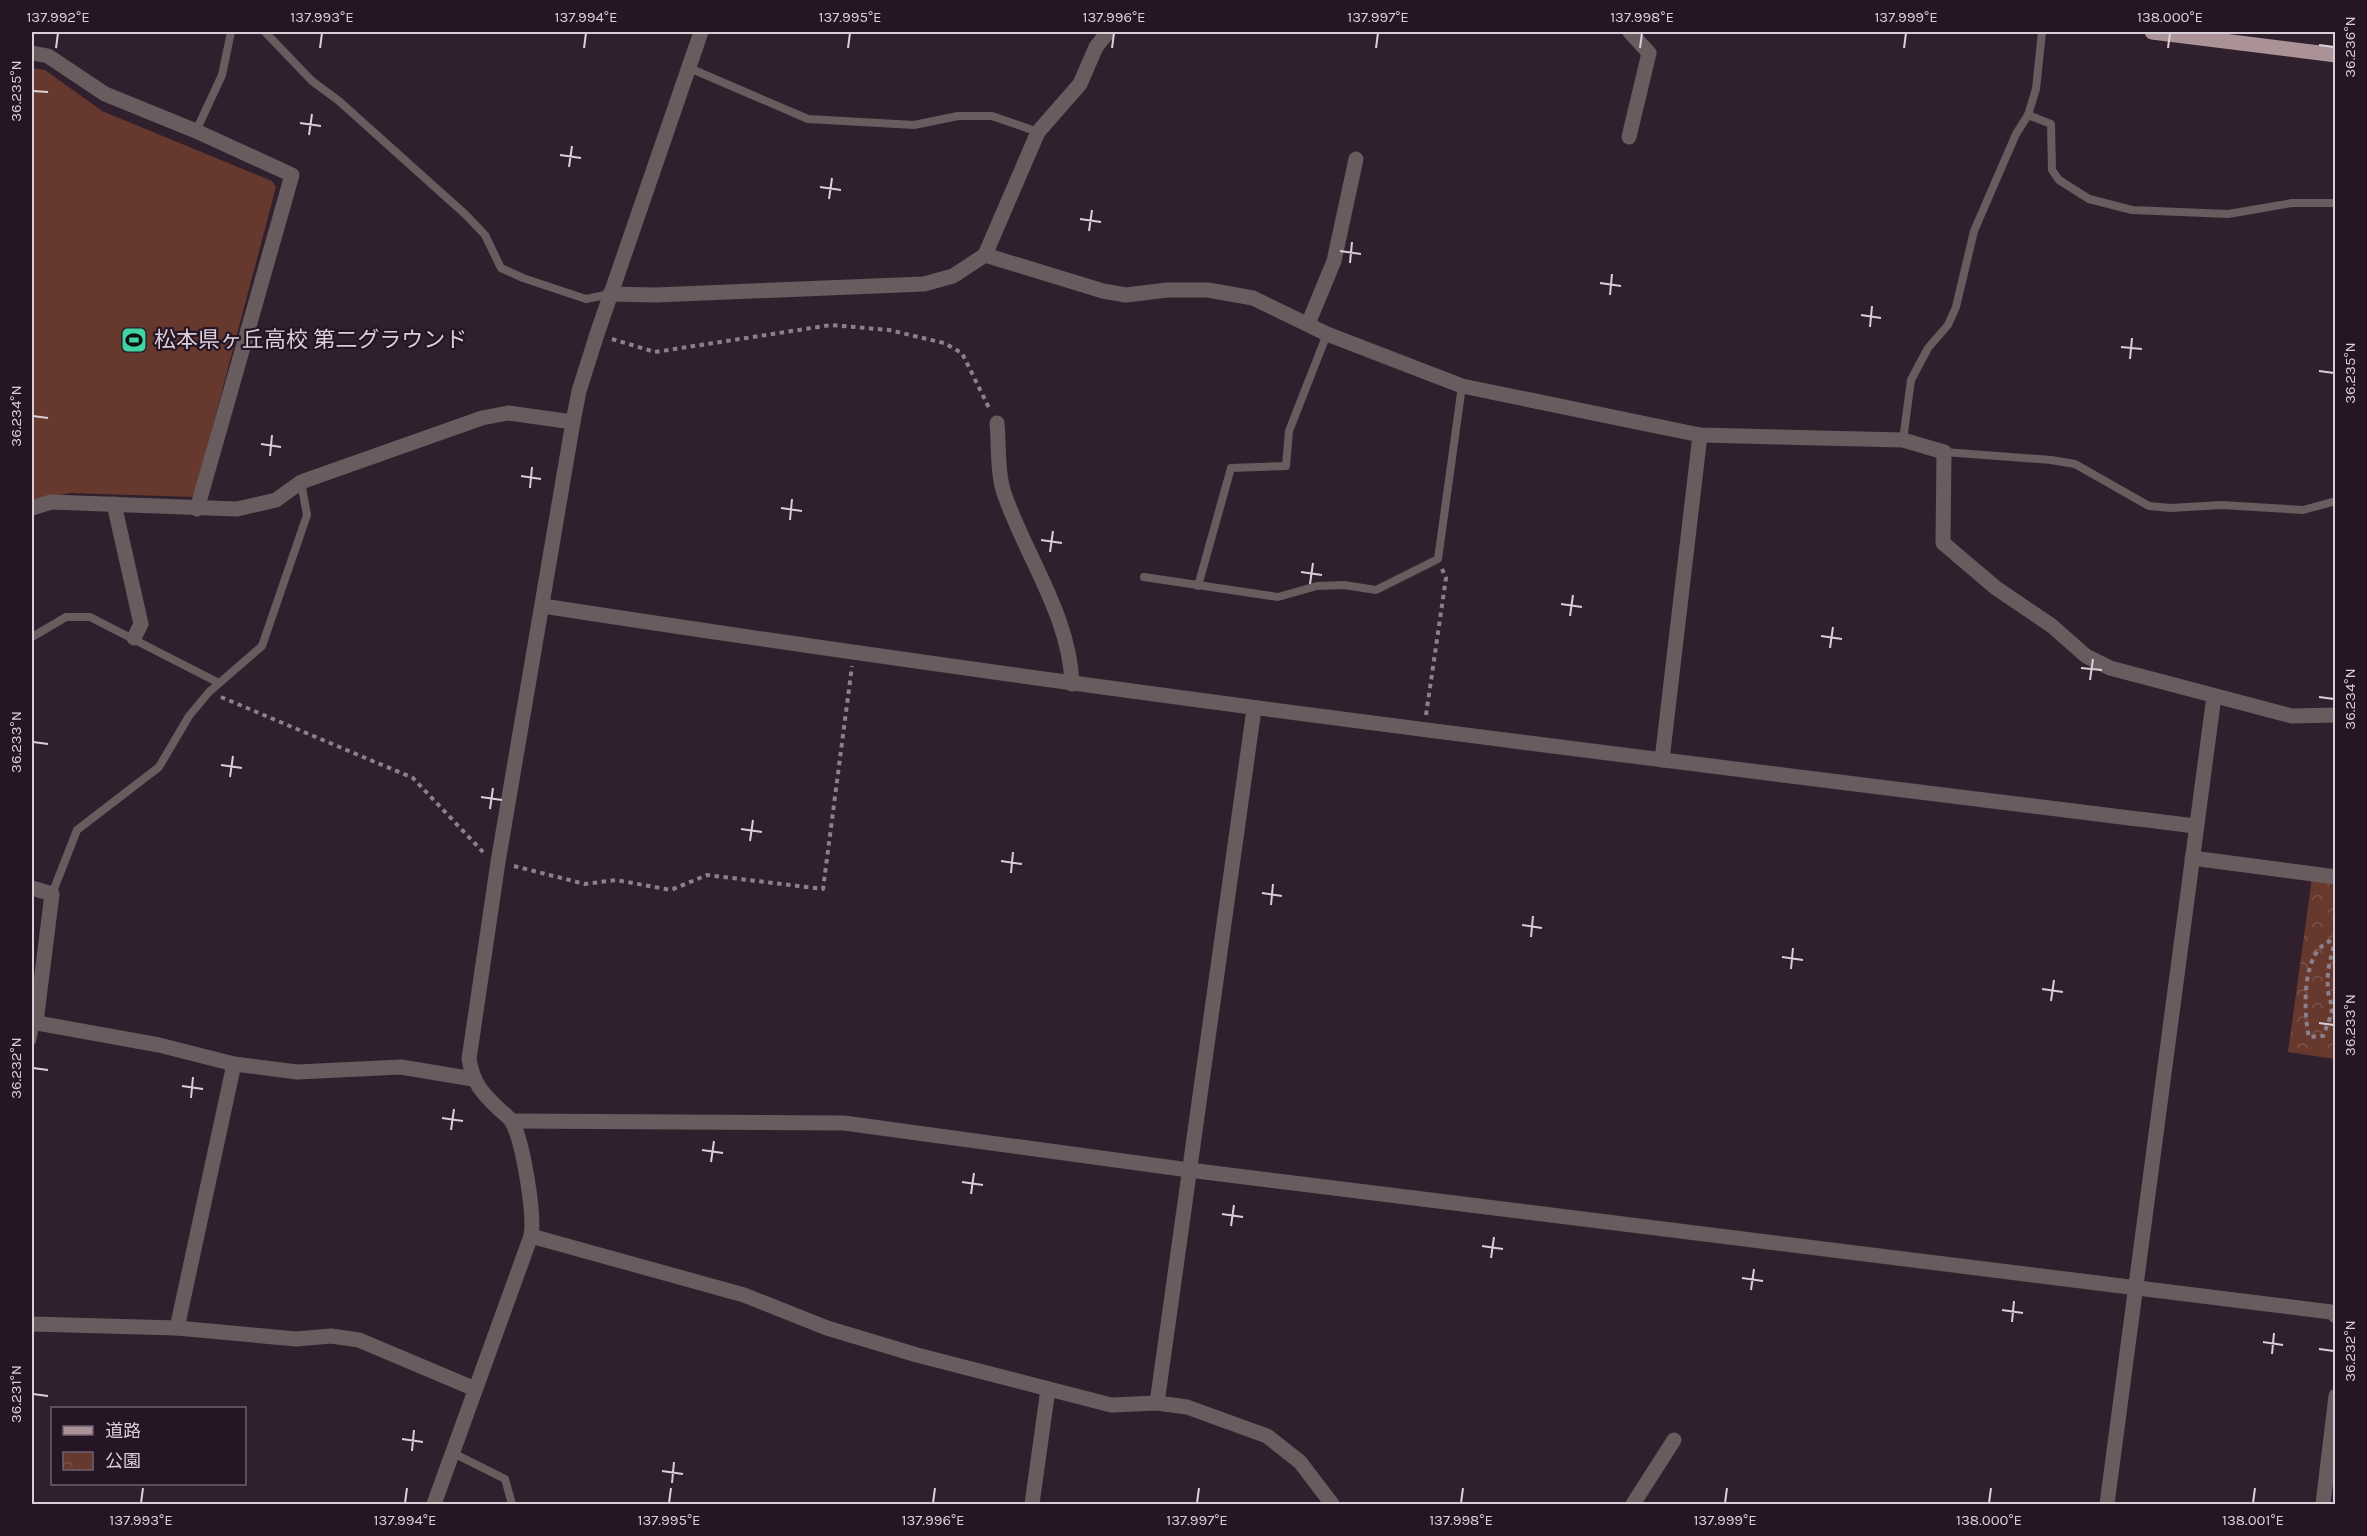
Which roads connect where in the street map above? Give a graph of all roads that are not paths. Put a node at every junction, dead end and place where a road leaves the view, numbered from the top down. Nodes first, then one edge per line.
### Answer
1 (231, 32) edge
2 (265, 32) edge
3 (701, 32) edge
4 (1108, 32) edge
5 (1630, 32) edge
6 (2042, 32) edge
7 (2152, 32) edge
8 (32, 53) edge
9 (2336, 55) edge
10 (687, 67) junction
11 (2028, 115) junction
12 (196, 131) junction
13 (1038, 132) junction
14 (1629, 137) dead end
15 (1356, 159) dead end
16 (2336, 203) edge
17 (985, 255) junction
18 (610, 294) junction
19 (1308, 324) junction
20 (1326, 334) junction
21 (1462, 386) junction
22 (573, 422) junction
23 (997, 423) road end
24 (1700, 435) junction
25 (1903, 440) junction
26 (1944, 452) junction
27 (301, 482) junction
28 (2336, 501) edge
29 (114, 504) junction
30 (32, 508) edge
31 (197, 509) junction
32 (1144, 577) dead end
33 (1198, 586) junction
34 (543, 606) junction
35 (32, 637) edge
36 (134, 638) junction
37 (219, 683) junction
38 (1072, 684) junction
39 (2214, 696) junction
40 (1254, 709) junction
41 (2336, 715) edge
42 (1662, 760) junction
43 (2195, 826) junction
44 (2192, 858) junction
45 (2336, 877) edge
46 (32, 888) edge
47 (52, 894) junction
48 (34, 1022) edge
49 (32, 1041) edge
50 (234, 1064) junction
51 (473, 1078) junction
52 (512, 1122) junction
53 (1188, 1170) junction
54 (531, 1236) junction
55 (2136, 1287) junction
56 (2336, 1316) edge
57 (32, 1324) edge
58 (177, 1328) junction
59 (475, 1389) junction
60 (1048, 1389) junction
61 (2336, 1396) edge
62 (1157, 1403) junction
63 (1674, 1440) dead end
64 (451, 1452) junction
65 (434, 1504) edge
66 (512, 1504) edge
67 (1032, 1504) edge
68 (1332, 1504) edge
69 (1633, 1504) edge
70 (2107, 1504) edge
71 (2324, 1504) edge

1 - 12 lane
2 - 18 lane
3 - 10 street
4 - 13 street
5 - 14 street
6 - 11 lane
7 - 9 main road
8 - 12 street
10 - 13 lane
10 - 18 street
11 - 16 lane
11 - 25 lane
12 - 31 street
13 - 17 street
15 - 19 street
17 - 18 street
17 - 19 street
18 - 22 street
19 - 20 street
20 - 21 street
20 - 33 lane
21 - 24 street
21 - 33 lane
22 - 27 street
22 - 34 street
23 - 38 street
24 - 25 street
24 - 42 street
25 - 26 street
26 - 28 lane
26 - 39 street
27 - 31 street
27 - 37 lane
29 - 30 street
29 - 31 street
29 - 36 street
32 - 33 lane
34 - 38 street
34 - 51 street
35 - 36 lane
36 - 37 lane
37 - 47 lane
38 - 40 street
39 - 41 street
39 - 43 street
40 - 42 street
40 - 53 street
42 - 43 street
43 - 44 street
44 - 45 street
44 - 55 street
46 - 47 street
47 - 48 street
48 - 49 lane
48 - 50 street
50 - 51 street
50 - 58 street
51 - 52 street
52 - 53 street
52 - 54 street
53 - 55 street
53 - 62 street
54 - 59 street
54 - 60 street
55 - 56 street
55 - 70 street
57 - 58 street
58 - 59 street
59 - 64 street
60 - 62 street
60 - 67 street
61 - 71 street
62 - 68 street
63 - 69 street
64 - 65 street
64 - 66 lane

